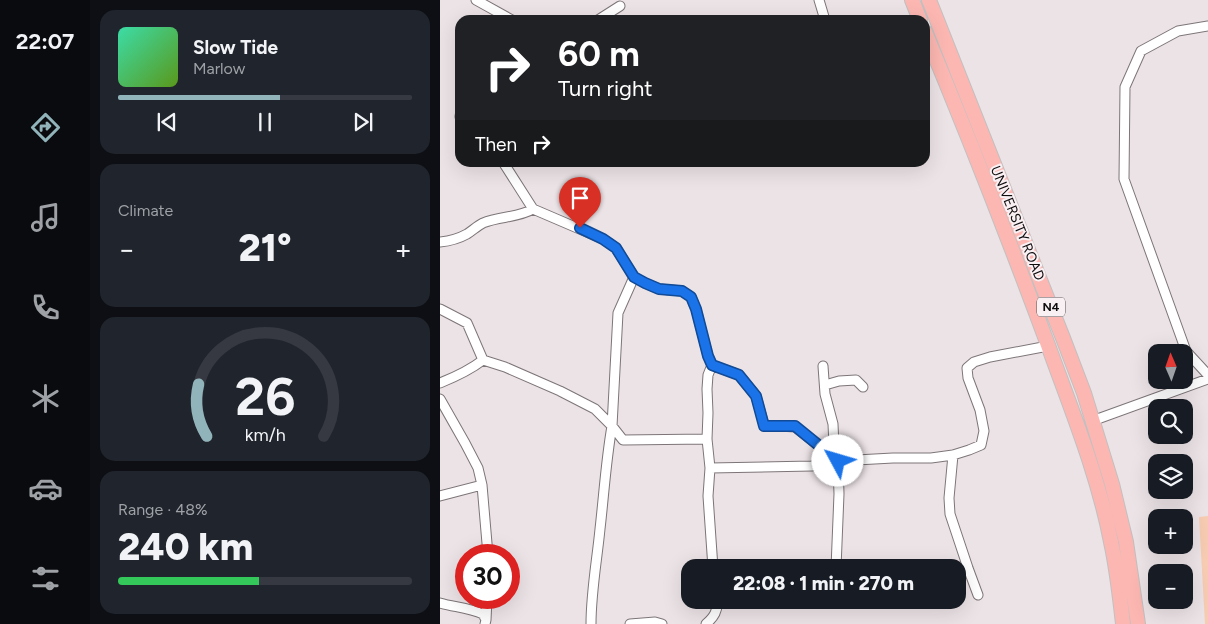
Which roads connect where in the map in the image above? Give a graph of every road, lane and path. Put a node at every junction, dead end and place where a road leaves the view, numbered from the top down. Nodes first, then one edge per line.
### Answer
1 (476, 0) edge
2 (819, 0) edge
3 (912, 0) edge
4 (929, 0) edge
5 (620, 6) dead end
6 (503, 15) edge
7 (606, 15) edge
8 (824, 15) edge
9 (918, 15) edge
10 (1208, 26) edge
11 (930, 44) edge
12 (506, 167) edge
13 (533, 209) junction
14 (440, 242) edge
15 (634, 277) junction
16 (1042, 284) junction
17 (1028, 289) junction
18 (440, 309) edge
19 (1048, 346) junction
20 (483, 360) junction
21 (712, 365) junction
22 (823, 366) dead end
23 (1208, 375) edge
24 (1208, 379) edge
25 (440, 383) edge
26 (825, 384) junction
27 (863, 387) dead end
28 (440, 399) edge
29 (1092, 421) junction
30 (612, 426) junction
31 (707, 439) junction
32 (953, 455) junction
33 (838, 461) junction
34 (710, 468) junction
35 (482, 485) junction
36 (440, 496) edge
37 (487, 544) edge
38 (713, 559) edge
39 (836, 559) edge
40 (978, 595) dead end
41 (440, 603) edge
42 (487, 609) edge
43 (717, 609) edge
44 (486, 622) edge
45 (591, 624) edge
46 (630, 624) edge
47 (662, 624) edge
48 (706, 624) edge
49 (1123, 624) edge
50 (1138, 624) edge

1 - 6 street
2 - 8 street
3 - 9 highway
4 - 16 highway, UNIVERSITY ROAD / N4
5 - 7 street
10 - 23 street
11 - 17 highway, UNIVERSITY ROAD / N4
12 - 13 street
13 - 14 street
13 - 15 street
15 - 21 street
15 - 30 street
16 - 17 highway
16 - 29 highway, UNIVERSITY ROAD / N4
17 - 19 highway, UNIVERSITY ROAD / N4
18 - 20 street
19 - 32 street
19 - 49 highway, UNIVERSITY ROAD / N4
20 - 25 street
20 - 30 street
21 - 31 street
21 - 33 street
22 - 26 street
24 - 29 street
26 - 27 street
26 - 33 street
28 - 35 street
29 - 50 highway, UNIVERSITY ROAD / N4
30 - 31 street
30 - 45 street
31 - 34 street
32 - 33 street
32 - 40 street
33 - 34 street
33 - 39 street
34 - 38 street
35 - 36 street
35 - 37 street
41 - 44 street
42 - 44 street
43 - 48 street
46 - 47 street

